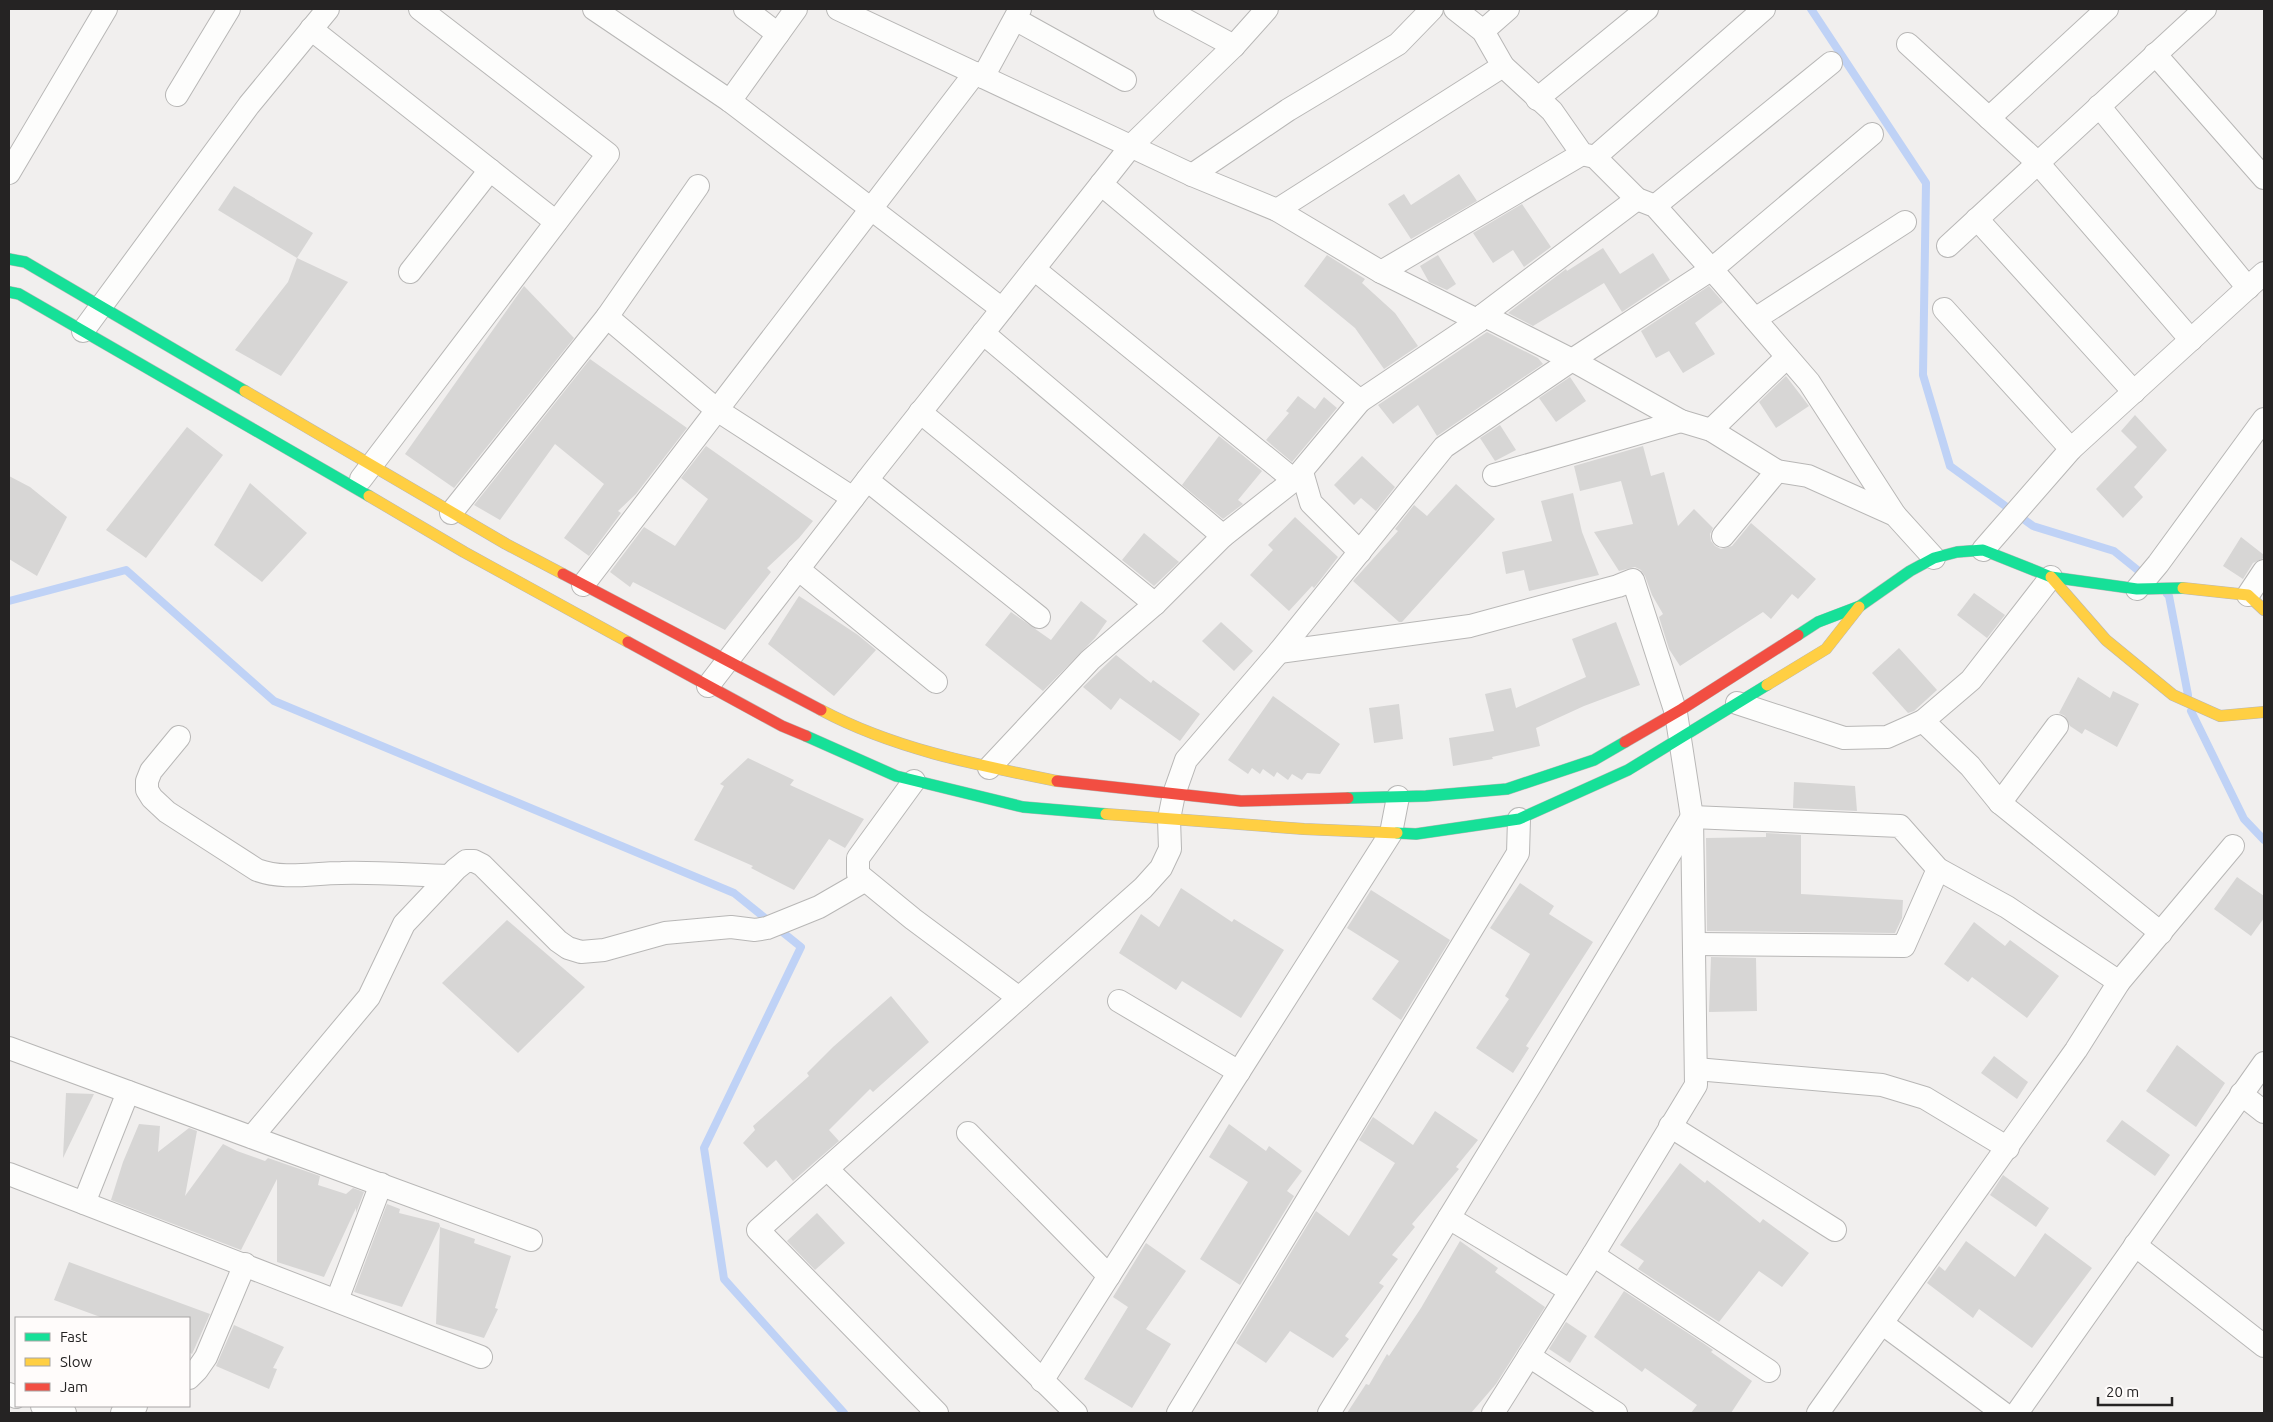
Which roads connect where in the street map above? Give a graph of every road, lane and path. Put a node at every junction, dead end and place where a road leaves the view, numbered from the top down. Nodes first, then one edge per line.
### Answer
1 (106, 9) edge
2 (230, 9) edge
3 (328, 9) edge
4 (420, 9) edge
5 (594, 9) edge
6 (745, 9) edge
7 (796, 9) edge
8 (838, 9) edge
9 (1165, 9) edge
10 (1267, 9) edge
11 (1432, 9) edge
12 (1455, 9) edge
13 (1508, 9) edge
14 (1647, 9) edge
15 (1764, 9) edge
16 (2107, 9) edge
17 (2205, 9) edge
18 (1017, 14) edge
19 (311, 30) junction
20 (1483, 31) junction
21 (778, 34) junction
22 (1908, 44) dead end
23 (1234, 46) junction
24 (2156, 54) junction
25 (1832, 63) dead end
26 (1503, 66) junction
27 (979, 75) junction
28 (1125, 80) dead end
29 (178, 95) dead end
30 (1537, 99) junction
31 (730, 101) junction
32 (2099, 106) junction
33 (1989, 118) junction
34 (1872, 134) dead end
35 (1132, 145) junction
36 (1588, 155) junction
37 (2038, 163) junction
38 (490, 170) junction
39 (9, 173) edge
40 (1192, 175) junction
41 (2264, 178) edge
42 (1101, 184) junction
43 (698, 186) dead end
44 (1646, 202) junction
45 (871, 209) junction
46 (1277, 210) junction
47 (1977, 219) junction
48 (556, 222) junction
49 (1905, 222) dead end
50 (1948, 246) dead end
51 (9, 259) edge
52 (1034, 269) junction
53 (1712, 269) junction
54 (410, 272) dead end
55 (1381, 272) junction
56 (2256, 281) edge
57 (9, 292) edge
58 (100, 307) junction
59 (1002, 309) junction
60 (1944, 309) dead end
61 (607, 317) junction
62 (1481, 318) junction
63 (1756, 319) junction
64 (83, 331) junction
65 (983, 333) junction
66 (2191, 340) junction
67 (1787, 357) junction
68 (1572, 360) junction
69 (2134, 392) junction
70 (1360, 400) junction
71 (717, 410) junction
72 (920, 412) junction
73 (2264, 419) edge
74 (1681, 421) junction
75 (1711, 430) junction
76 (2071, 449) junction
77 (372, 466) junction
78 (1777, 471) junction
79 (1494, 475) dead end
80 (867, 480) junction
81 (1294, 480) junction
82 (355, 488) junction
83 (853, 498) junction
84 (451, 513) junction
85 (1895, 515) junction
86 (1223, 536) junction
87 (1722, 536) dead end
88 (1983, 550) junction
89 (1360, 552) junction
90 (1934, 558) junction
91 (798, 569) junction
92 (2264, 571) edge
93 (2051, 577) junction
94 (583, 585) junction
95 (2137, 588) junction
96 (2256, 602) edge
97 (1155, 604) junction
98 (1860, 606) junction
99 (1039, 617) dead end
100 (1279, 652) junction
101 (727, 661) junction
102 (936, 682) dead end
103 (708, 686) junction
104 (1737, 703) junction
105 (1676, 712) junction
106 (2264, 712) edge
107 (1923, 721) junction
108 (2056, 726) dead end
109 (179, 736) dead end
110 (1679, 739) junction
111 (989, 768) junction
112 (914, 781) junction
113 (1174, 794) junction
114 (1398, 797) junction
115 (2000, 803) junction
116 (1692, 817) junction
117 (1169, 819) junction
118 (1519, 819) junction
119 (1391, 832) junction
120 (2233, 846) dead end
121 (1938, 869) junction
122 (449, 876) junction
123 (864, 881) junction
124 (2161, 933) junction
125 (1694, 944) junction
126 (2119, 982) junction
127 (1019, 998) junction
128 (1120, 1001) dead end
129 (9, 1048) edge
130 (2264, 1063) edge
131 (1696, 1069) junction
132 (1239, 1072) junction
133 (128, 1092) junction
134 (2242, 1094) junction
135 (2264, 1112) edge
136 (1670, 1126) junction
137 (968, 1133) dead end
138 (252, 1137) junction
139 (2008, 1148) junction
140 (827, 1169) junction
141 (9, 1174) edge
142 (381, 1184) junction
143 (84, 1203) junction
144 (1449, 1218) junction
145 (1835, 1230) dead end
146 (532, 1240) dead end
147 (2136, 1245) junction
148 (1593, 1255) junction
149 (245, 1264) junction
150 (1109, 1276) junction
151 (1569, 1290) junction
152 (337, 1300) junction
153 (1883, 1324) junction
154 (2264, 1346) edge
155 (1529, 1356) junction
156 (482, 1358) dead end
157 (1769, 1371) dead end
158 (190, 1377) edge
159 (1042, 1381) junction
160 (45, 1407) edge
161 (134, 1407) edge
162 (1993, 1410) edge
163 (65, 1413) edge
164 (122, 1413) edge
165 (937, 1413) edge
166 (1076, 1413) edge
167 (1178, 1413) edge
168 (1329, 1413) edge
169 (1493, 1413) edge
170 (1616, 1413) edge
171 (1818, 1413) edge
172 (2018, 1413) edge

1 - 39 street
2 - 29 street
3 - 19 street
4 - 48 street
5 - 31 street
6 - 21 street
7 - 21 street
8 - 27 street
9 - 23 street
10 - 23 street
11 - 40 street
12 - 20 street
13 - 20 street
14 - 30 street
15 - 36 street
16 - 33 street
17 - 24 street
18 - 27 street
18 - 28 street
19 - 38 street
19 - 58 street
20 - 26 street
21 - 31 street
22 - 33 street
23 - 35 street
24 - 32 street
24 - 41 street
25 - 44 street
26 - 30 street
26 - 46 street
27 - 35 street
27 - 45 street
30 - 36 street
31 - 45 street
32 - 37 street
32 - 56 street
33 - 37 street
34 - 53 street
35 - 40 street
35 - 42 street
36 - 44 street
36 - 55 street
37 - 47 street
37 - 66 street
38 - 48 street
38 - 54 street
40 - 46 street
42 - 52 street
42 - 70 street
43 - 61 street
44 - 53 street
44 - 62 street
45 - 59 street
45 - 71 street
46 - 55 street
47 - 50 street
47 - 69 street
48 - 77 street
49 - 63 street
51 - 58 street
52 - 59 street
52 - 81 street
53 - 63 street
53 - 68 street
55 - 62 street
56 - 66 street
57 - 64 street
58 - 64 street
58 - 77 street
59 - 65 street
60 - 76 street
61 - 71 street
61 - 84 street
62 - 68 street
62 - 70 street
63 - 67 street
64 - 82 street
65 - 72 street
65 - 86 street
66 - 69 street
67 - 75 street
67 - 85 street
68 - 74 street
68 - 89 street
69 - 76 street
70 - 81 street
71 - 83 street
71 - 94 street
72 - 80 street
72 - 97 street
73 - 95 street
74 - 75 street
74 - 79 street
75 - 78 street
76 - 88 street
77 - 82 street
77 - 84 street
78 - 85 street
78 - 87 street
80 - 83 street
80 - 99 street
81 - 86 street
81 - 89 street
82 - 103 street
83 - 91 street
84 - 94 street
85 - 90 street
86 - 97 street
88 - 90 street
88 - 93 street
89 - 100 street
90 - 98 street
91 - 101 street
91 - 102 street
92 - 96 street
93 - 95 street
93 - 106 street
93 - 107 street
94 - 101 street
95 - 96 street
97 - 111 street
98 - 104 street
98 - 105 street
100 - 105 street
100 - 113 street
101 - 103 street
101 - 111 street
103 - 112 street
104 - 107 street
104 - 110 street
105 - 110 street
105 - 114 street
107 - 115 street
108 - 115 street
109 - 122 street
110 - 116 street
110 - 118 street
111 - 113 street
112 - 117 street
112 - 123 street
113 - 114 street
113 - 117 street
114 - 119 street
115 - 124 street
116 - 121 street
116 - 125 street
116 - 144 street
117 - 119 street
117 - 127 street
118 - 119 street
118 - 167 street
119 - 132 street
120 - 124 street
121 - 125 street
121 - 126 street
122 - 123 street
122 - 138 street
123 - 127 street
124 - 126 street
125 - 131 street
126 - 139 street
127 - 140 street
128 - 132 street
129 - 133 street
130 - 134 street
131 - 136 street
131 - 139 street
132 - 150 street
133 - 138 street
133 - 143 street
134 - 135 street
134 - 147 street
136 - 145 street
136 - 148 street
137 - 150 street
138 - 142 street
139 - 153 street
140 - 159 street
140 - 165 street
141 - 143 street
142 - 146 street
142 - 152 street
143 - 149 street
144 - 151 street
144 - 168 street
147 - 154 street
147 - 172 street
148 - 151 street
148 - 157 street
149 - 152 street
149 - 158 street
150 - 159 street
151 - 155 street
152 - 156 street
153 - 162 street
153 - 171 street
155 - 169 street
155 - 170 street
159 - 166 street
160 - 163 street
161 - 164 street

